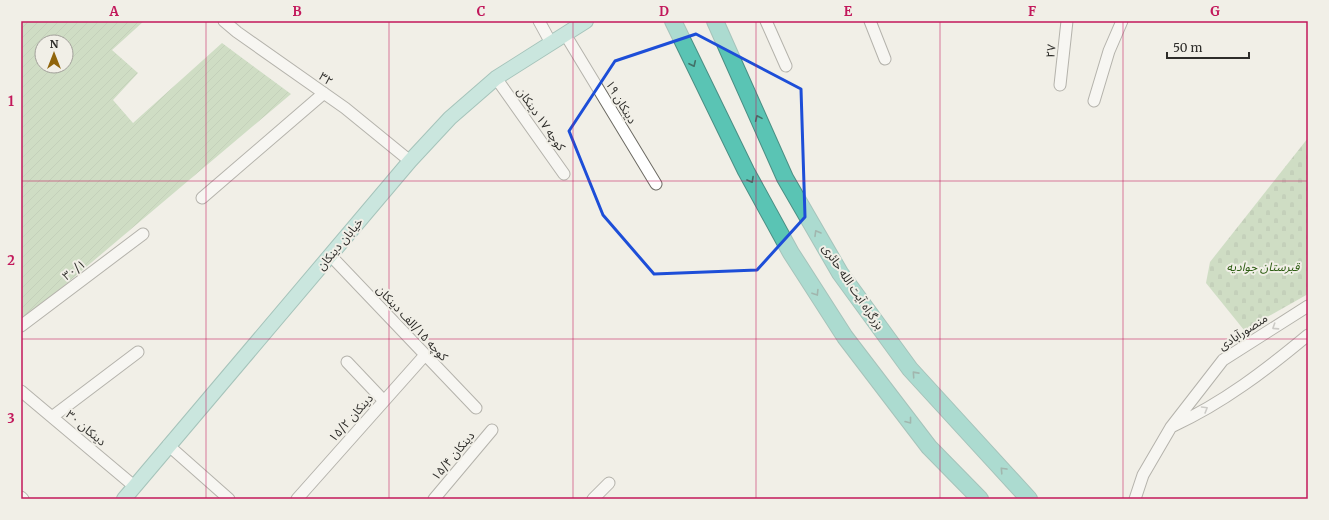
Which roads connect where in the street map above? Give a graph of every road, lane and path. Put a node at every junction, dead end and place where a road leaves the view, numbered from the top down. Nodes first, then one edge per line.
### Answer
1 (224, 21) edge
2 (539, 21) edge
3 (586, 21) edge
4 (715, 21) edge
5 (766, 21) edge
6 (870, 21) edge
7 (1066, 21) edge
8 (1122, 21) edge
9 (675, 25) edge
10 (564, 34) junction
11 (551, 43) junction
12 (885, 59) dead end
13 (786, 66) dead end
14 (496, 78) junction
15 (1060, 84) dead end
16 (324, 93) junction
17 (1094, 101) dead end
18 (410, 161) junction
19 (564, 174) dead end
20 (656, 184) dead end
21 (202, 198) dead end
22 (143, 234) dead end
23 (330, 255) junction
24 (1308, 306) edge
25 (21, 326) edge
26 (1308, 335) edge
27 (138, 352) dead end
28 (425, 355) junction
29 (347, 362) dead end
30 (21, 391) edge
31 (384, 401) junction
32 (476, 408) dead end
33 (52, 417) junction
34 (1171, 427) junction
35 (492, 430) dead end
36 (168, 445) junction
37 (609, 482) dead end
38 (134, 486) junction
39 (21, 497) edge
40 (23, 499) edge
41 (124, 499) edge
42 (229, 499) edge
43 (297, 499) edge
44 (435, 499) edge
45 (593, 499) edge
46 (980, 499) edge
47 (1029, 499) edge
48 (1135, 499) edge

1 - 16 street, ۳۲
2 - 11 street
3 - 10 main road, خیابان دینکان
47 -> 4 highway, بزرگراه آیت الله حائری
5 - 13 street
6 - 12 street
7 - 15 street, ۲۷
8 - 17 street
9 -> 46 highway
10 - 11 main road, خیابان دینکان
10 - 20 street, ۱۹ دینکان
11 - 14 main road, خیابان دینکان
14 - 18 main road, خیابان دینکان
14 - 19 street, کوچه ۱۷ دینکان
16 - 18 street, ۳۲
16 - 21 street
18 - 23 main road, خیابان دینکان
22 - 25 street, ۳۰/۱
23 - 28 street, کوچه ۱۵/الف دینکان
23 - 36 main road, خیابان دینکان
24 -> 34 street, منصورآبادی
34 -> 26 street
27 - 33 street
28 - 31 street, ۱۵/۲ دینکان
28 - 32 street, کوچه ۱۵/الف دینکان
29 - 31 street
30 - 33 street, ۳۰ دینکان
31 - 43 street, ۱۵/۲ دینکان
33 - 38 street, ۳۰ دینکان
34 - 48 street, منصورآبادی
35 - 44 street, ۱۵/۴ دینکان
36 - 38 main road, خیابان دینکان
36 - 42 street
37 - 45 street
38 - 41 main road, خیابان دینکان
39 - 40 street

